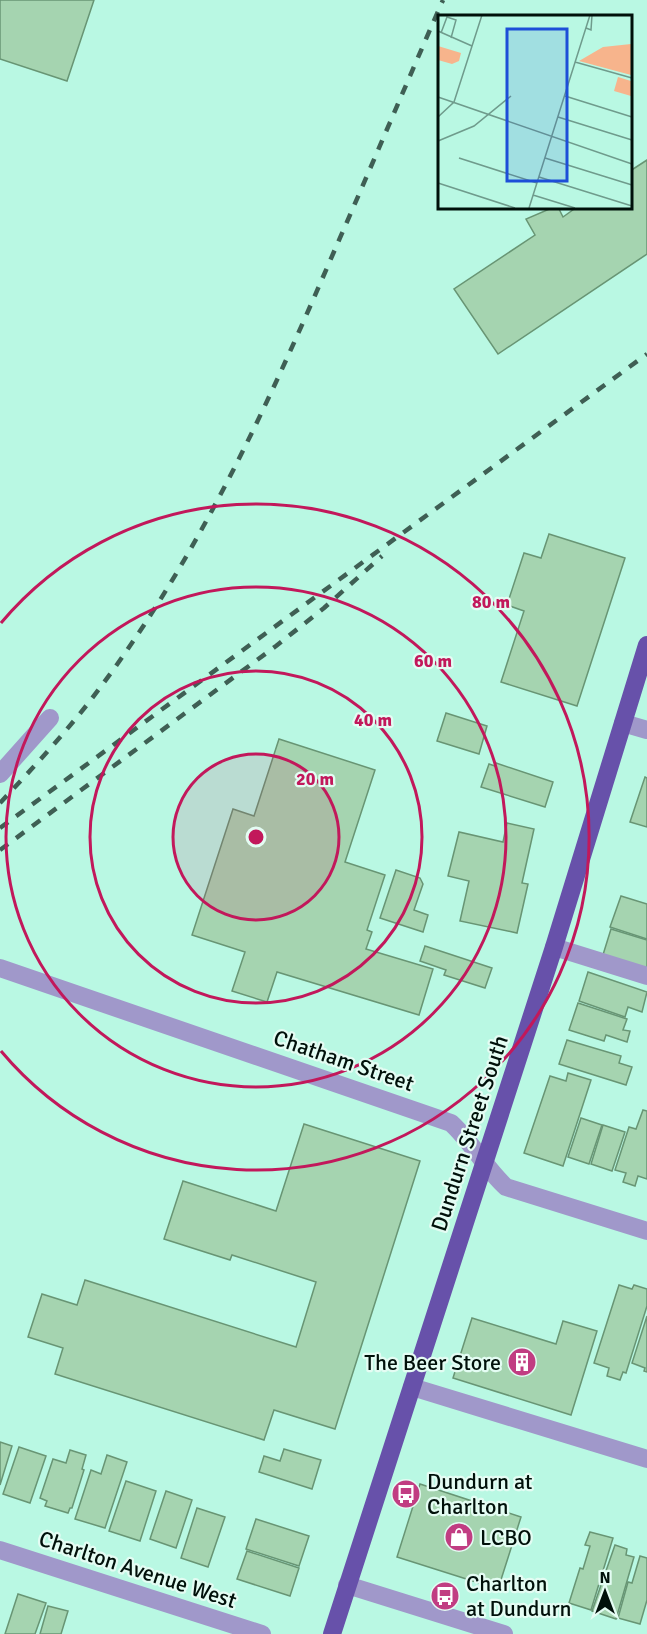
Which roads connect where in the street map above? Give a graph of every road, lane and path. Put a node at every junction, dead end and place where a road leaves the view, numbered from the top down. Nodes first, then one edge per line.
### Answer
1 (647, 645) edge
2 (50, 718) dead end
3 (623, 723) junction
4 (647, 730) edge
5 (0, 774) edge
6 (554, 947) junction
7 (0, 968) edge
8 (647, 976) edge
9 (484, 1161) junction
10 (647, 1231) edge
11 (412, 1387) junction
12 (647, 1459) edge
13 (0, 1550) edge
14 (347, 1585) junction
15 (262, 1634) edge
16 (332, 1634) edge
17 (504, 1634) edge

1 - 3 main road, Dundurn Street South
2 - 5 street
3 - 4 street
3 - 6 main road, Dundurn Street South
6 - 8 street
6 - 9 main road, Dundurn Street South
7 - 9 street, Chatham Street
9 - 10 street, Chatham Street
9 - 11 main road, Dundurn Street South
11 - 12 street
11 - 14 main road, Dundurn Street South
13 - 15 street, Charlton Avenue West
14 - 16 main road, Dundurn Street South
14 - 17 street

